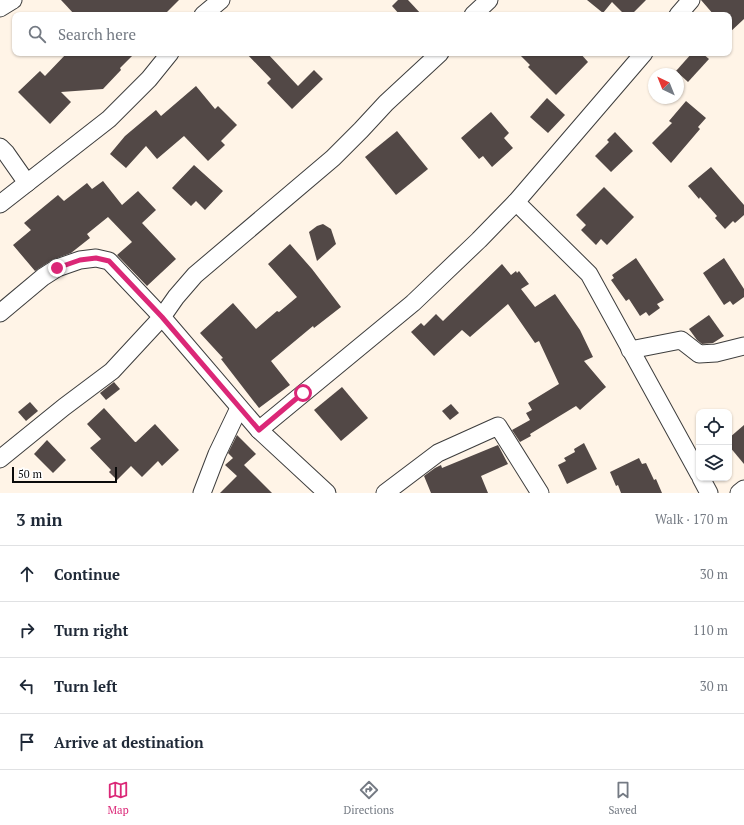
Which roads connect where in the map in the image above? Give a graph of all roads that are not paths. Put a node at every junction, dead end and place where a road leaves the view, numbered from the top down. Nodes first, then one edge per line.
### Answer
1 (13, 0) edge
2 (221, 0) edge
3 (489, 0) edge
4 (691, 0) edge
5 (0, 8) edge
6 (207, 12) edge
7 (476, 12) edge
8 (681, 12) edge
9 (168, 56) edge
10 (437, 56) edge
11 (641, 56) edge
12 (0, 147) edge
13 (27, 183) junction
14 (516, 202) junction
15 (0, 204) edge
16 (0, 313) edge
17 (162, 317) junction
18 (744, 346) edge
19 (630, 350) junction
20 (239, 408) junction
21 (259, 430) junction
22 (0, 460) edge
23 (696, 469) edge
24 (703, 481) edge
25 (744, 490) edge
26 (202, 493) edge
27 (326, 493) edge
28 (385, 493) edge
29 (540, 493) edge
30 (709, 493) edge
31 (739, 493) edge

1 - 5 street
2 - 6 street
3 - 7 street
4 - 8 street
9 - 13 street
10 - 17 street
11 - 14 street
12 - 13 street
13 - 15 street
14 - 19 street
14 - 21 street
16 - 17 street
17 - 20 street
17 - 22 street
18 - 19 street
19 - 23 street
20 - 21 street
20 - 26 street
21 - 27 street
24 - 30 street
25 - 31 street
28 - 29 street

